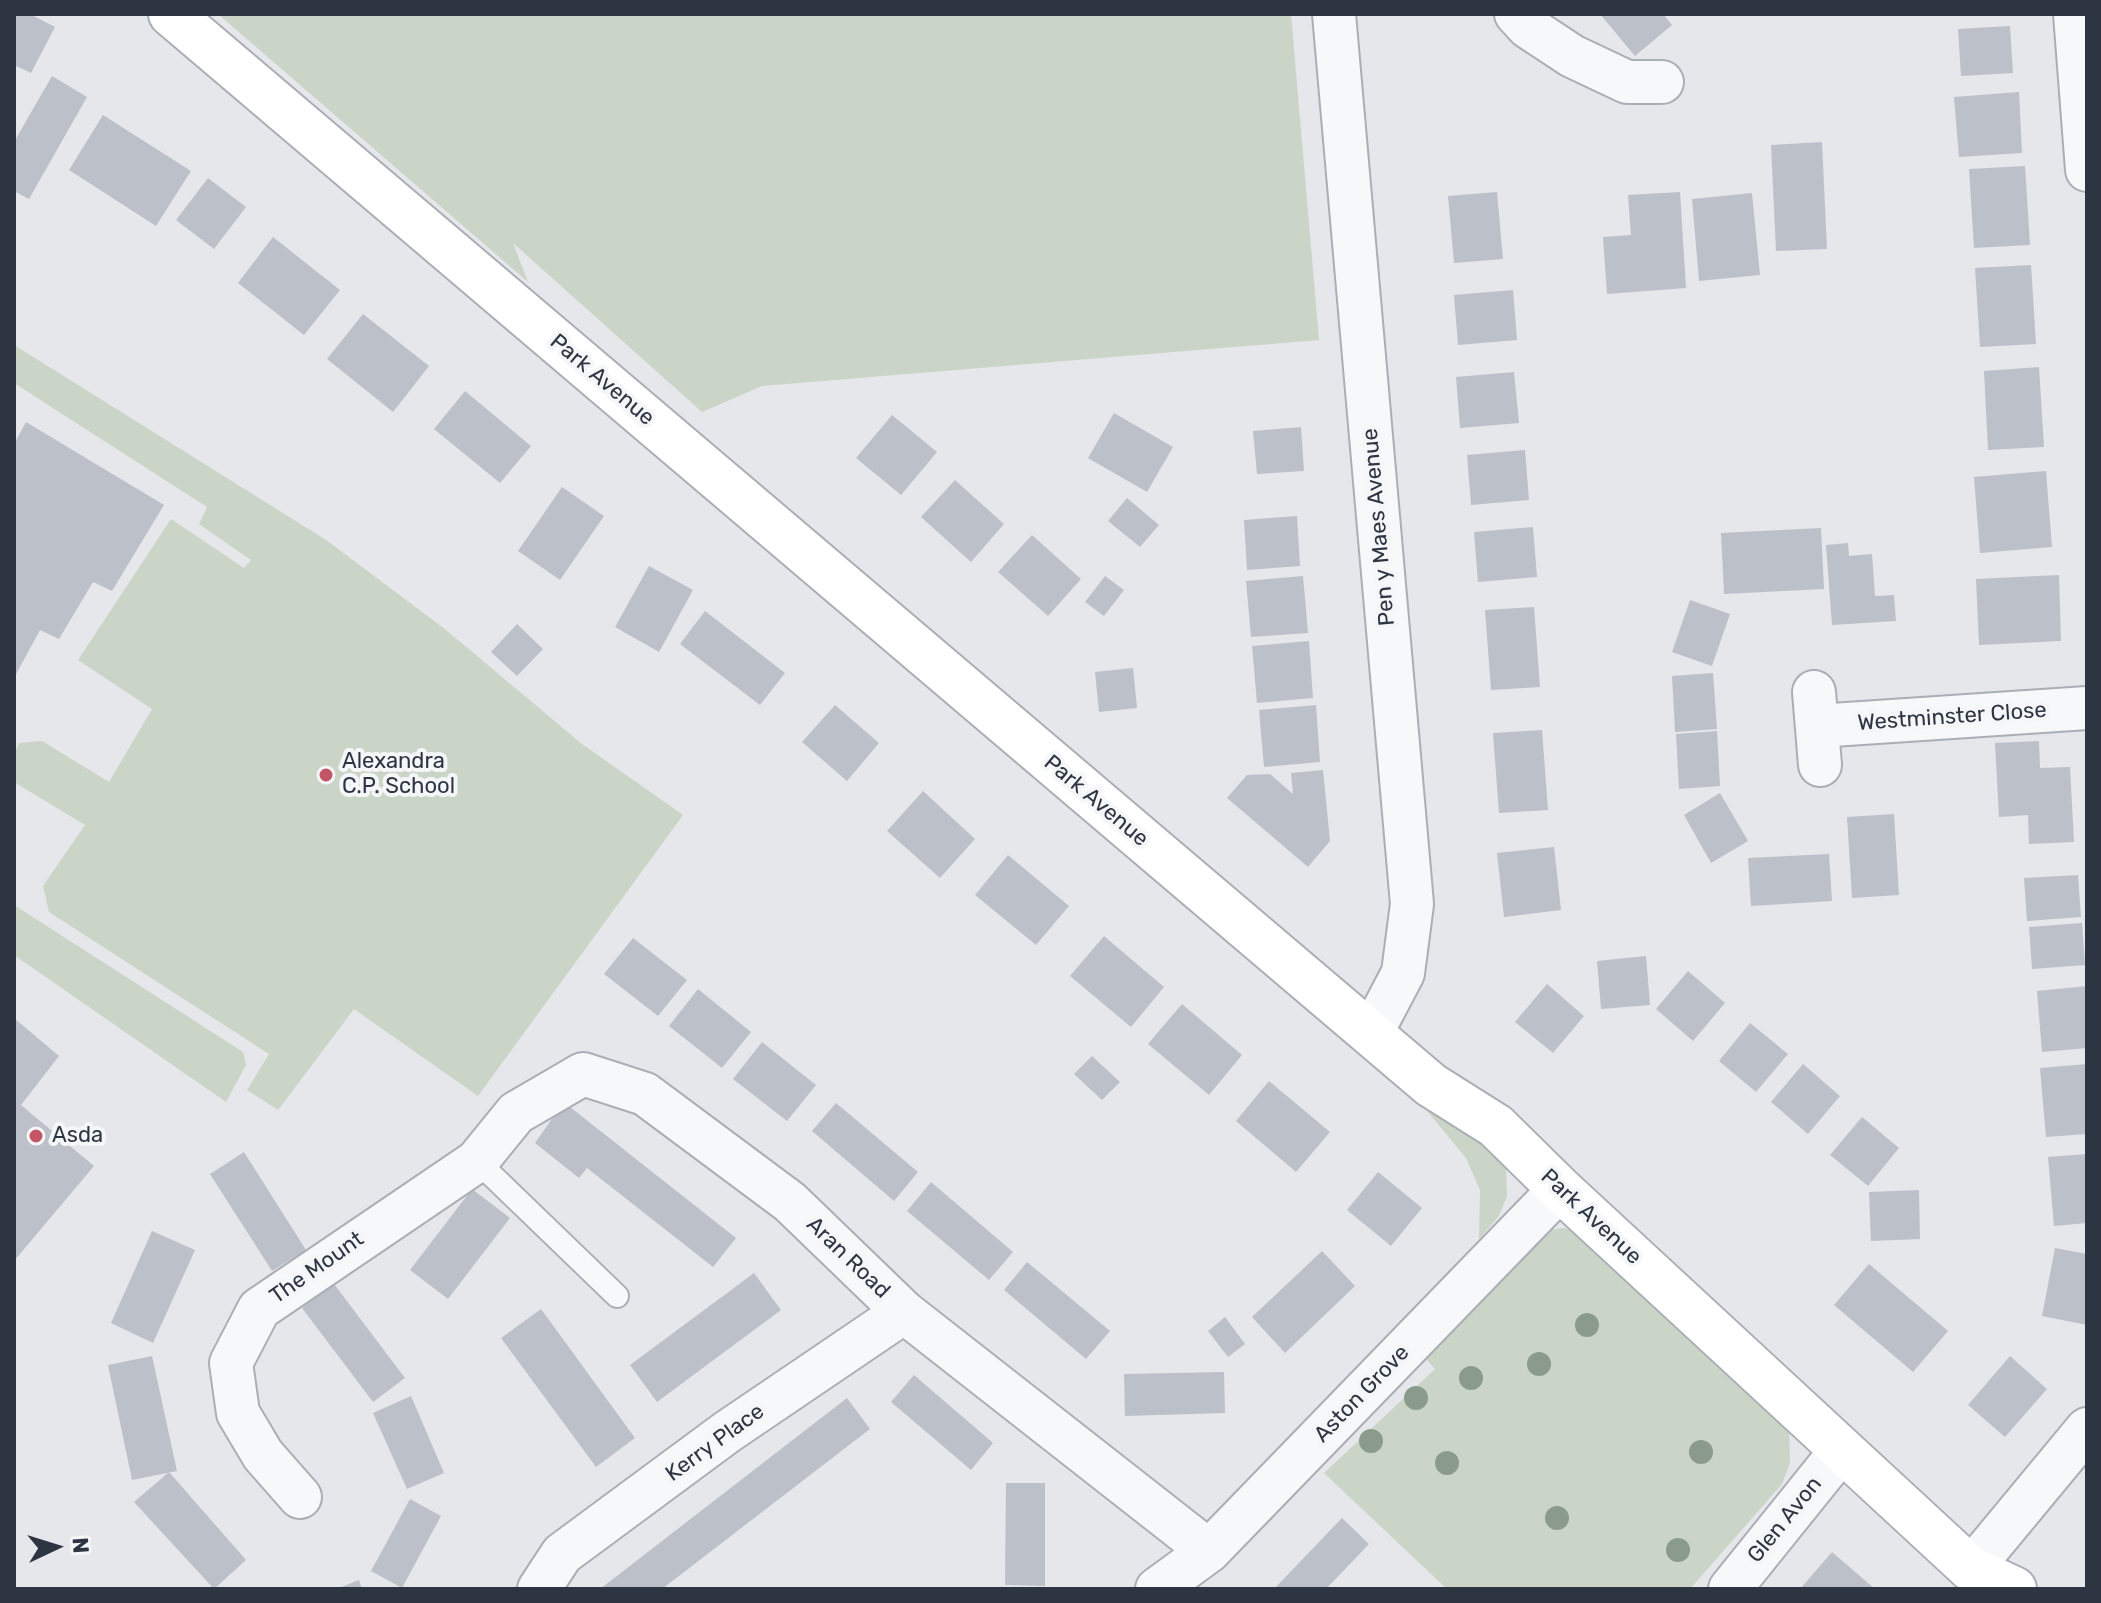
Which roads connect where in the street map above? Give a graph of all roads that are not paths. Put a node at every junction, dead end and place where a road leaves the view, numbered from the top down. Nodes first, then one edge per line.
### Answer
1 (171, 14) edge
2 (1334, 14) edge
3 (1516, 14) edge
4 (2075, 14) edge
5 (1662, 82) dead end
6 (2087, 170) edge
7 (2087, 708) edge
8 (1817, 728) dead end
9 (1372, 1032) junction
10 (477, 1161) junction
11 (1560, 1189) junction
12 (617, 1296) dead end
13 (904, 1312) junction
14 (2087, 1429) edge
15 (1841, 1451) junction
16 (300, 1497) dead end
17 (1209, 1551) junction
18 (1971, 1569) junction
19 (539, 1589) edge
20 (1157, 1589) edge
21 (1730, 1589) edge
22 (2014, 1589) edge

1 - 9 street, Park Avenue
2 - 9 street, Pen y Maes Avenue
3 - 5 street
4 - 6 street
7 - 8 street, Westminster Close
9 - 11 street, Park Avenue
10 - 12 lane
10 - 13 street, Aran Road
10 - 16 street, The Mount
11 - 15 street, Park Avenue
11 - 17 street, Aston Grove
13 - 17 street, Aran Road
13 - 19 street, Kerry Place
14 - 18 street
15 - 18 street, Park Avenue
15 - 21 street, Glen Avon
17 - 20 street, Aston Grove
18 - 22 street, Park Avenue

